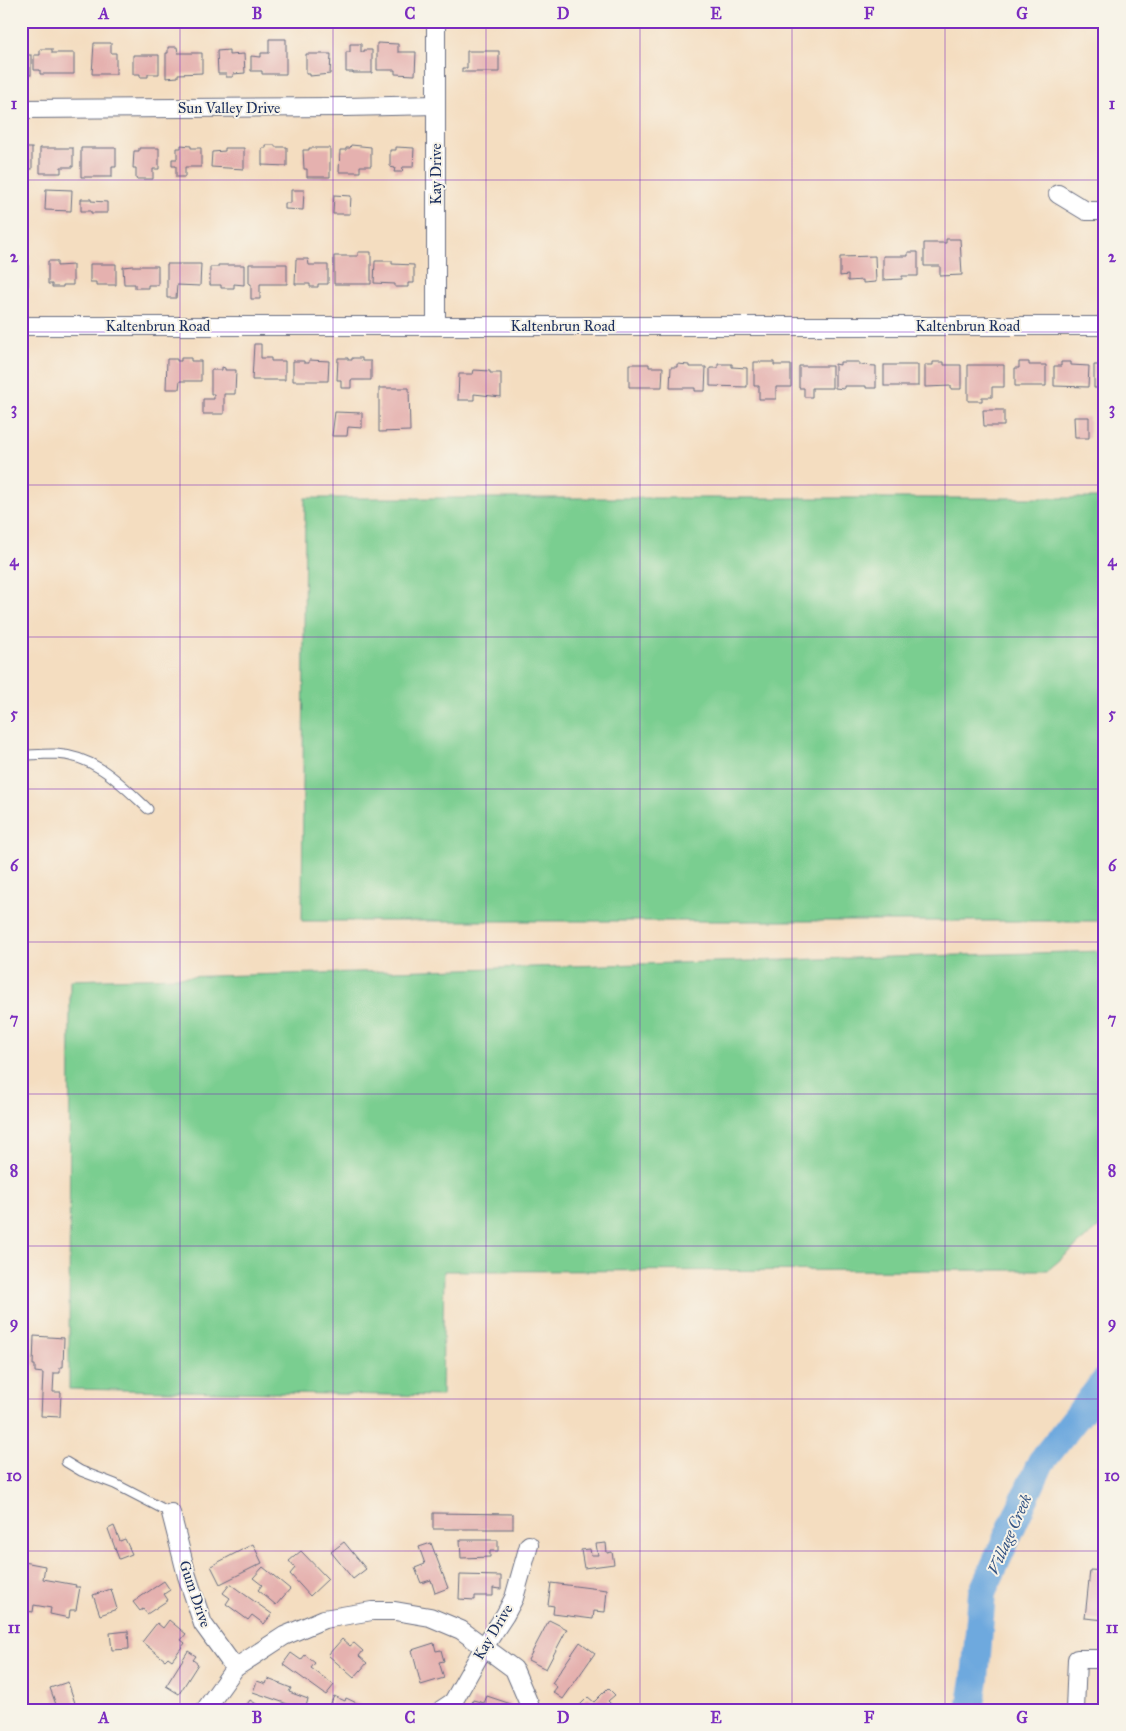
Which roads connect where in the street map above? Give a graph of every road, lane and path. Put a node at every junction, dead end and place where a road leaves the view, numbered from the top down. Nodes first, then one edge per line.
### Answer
1 (436, 21) edge
2 (436, 105) junction
3 (21, 109) edge
4 (1058, 194) dead end
5 (1105, 211) edge
6 (21, 326) edge
7 (436, 326) junction
8 (1105, 326) edge
9 (21, 756) edge
10 (148, 810) dead end
11 (66, 1462) dead end
12 (171, 1513) joint
13 (529, 1545) dead end
14 (484, 1647) junction
15 (1105, 1659) edge
16 (235, 1668) junction
17 (205, 1710) edge
18 (441, 1710) edge
19 (530, 1710) edge
20 (1075, 1710) edge

1 - 2 street, Kay Drive
2 - 3 street, Sun Valley Drive
2 - 7 street, Kay Drive
4 - 5 street
6 - 7 street, Kaltenbrun Road
7 - 8 street, Kaltenbrun Road
9 - 10 lane
11 - 12 lane
12 - 16 street, Gum Drive
13 - 14 street, Kay Drive
14 - 16 street
14 - 18 street, Kay Drive
14 - 19 street
15 - 20 street
16 - 17 street

